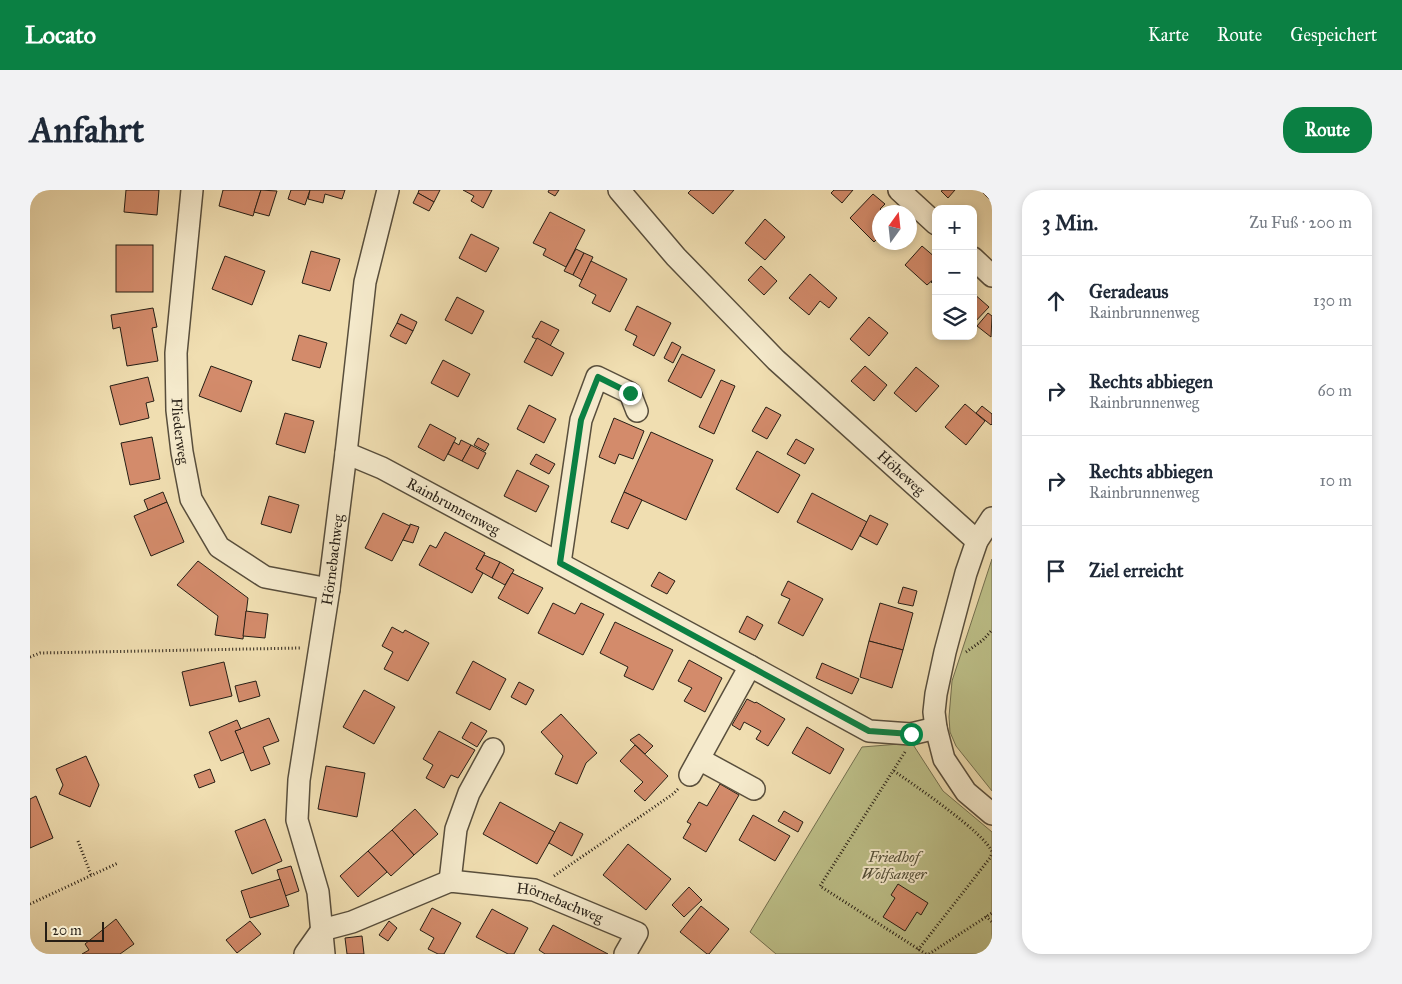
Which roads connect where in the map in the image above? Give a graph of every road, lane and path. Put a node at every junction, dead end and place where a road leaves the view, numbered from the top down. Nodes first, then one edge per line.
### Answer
1 (192, 190) edge
2 (388, 190) edge
3 (619, 190) edge
4 (899, 190) edge
5 (932, 220) edge
6 (977, 262) edge
7 (992, 276) edge
8 (637, 411) dead end
9 (346, 453) junction
10 (992, 518) edge
11 (978, 541) junction
12 (560, 563) junction
13 (329, 589) junction
14 (992, 630) edge
15 (306, 648) dead end
16 (945, 652) junction
17 (30, 657) edge
18 (750, 666) junction
19 (936, 728) junction
20 (911, 734) junction
21 (493, 749) dead end
22 (694, 767) junction
23 (894, 771) junction
24 (754, 789) dead end
25 (992, 814) edge
26 (78, 841) dead end
27 (992, 852) edge
28 (118, 863) dead end
29 (91, 875) junction
30 (450, 881) junction
31 (534, 890) junction
32 (30, 904) edge
33 (992, 913) edge
34 (986, 916) junction
35 (992, 922) edge
36 (322, 930) junction
37 (918, 950) junction
38 (305, 954) edge
39 (324, 954) edge
40 (625, 954) edge
41 (926, 954) edge
42 (929, 954) edge

1 - 13 street, Fliederweg
2 - 9 street, Hörnebachweg
3 - 11 street, Höheweg
4 - 5 street
6 - 7 street
8 - 12 street
9 - 12 street, Rainbrunnenweg
9 - 13 street, Hörnebachweg
10 - 11 street
11 - 16 street
12 - 18 street, Rainbrunnenweg
13 - 36 street, Hörnebachweg
14 - 16 path
15 - 17 path
16 - 19 street
18 - 20 street, Rainbrunnenweg
18 - 22 street
19 - 20 street, Rainbrunnenweg
19 - 25 street
20 - 23 path
21 - 30 street
22 - 24 street
22 - 31 path
23 - 27 path
23 - 37 path
26 - 29 path
27 - 37 path
28 - 29 path
29 - 32 path
30 - 31 street, Hörnebachweg
30 - 36 street, Hörnebachweg
31 - 40 street, Hörnebachweg
33 - 34 path
34 - 35 path
34 - 42 path
36 - 38 street
36 - 39 street, Hörnebachweg
37 - 41 path

